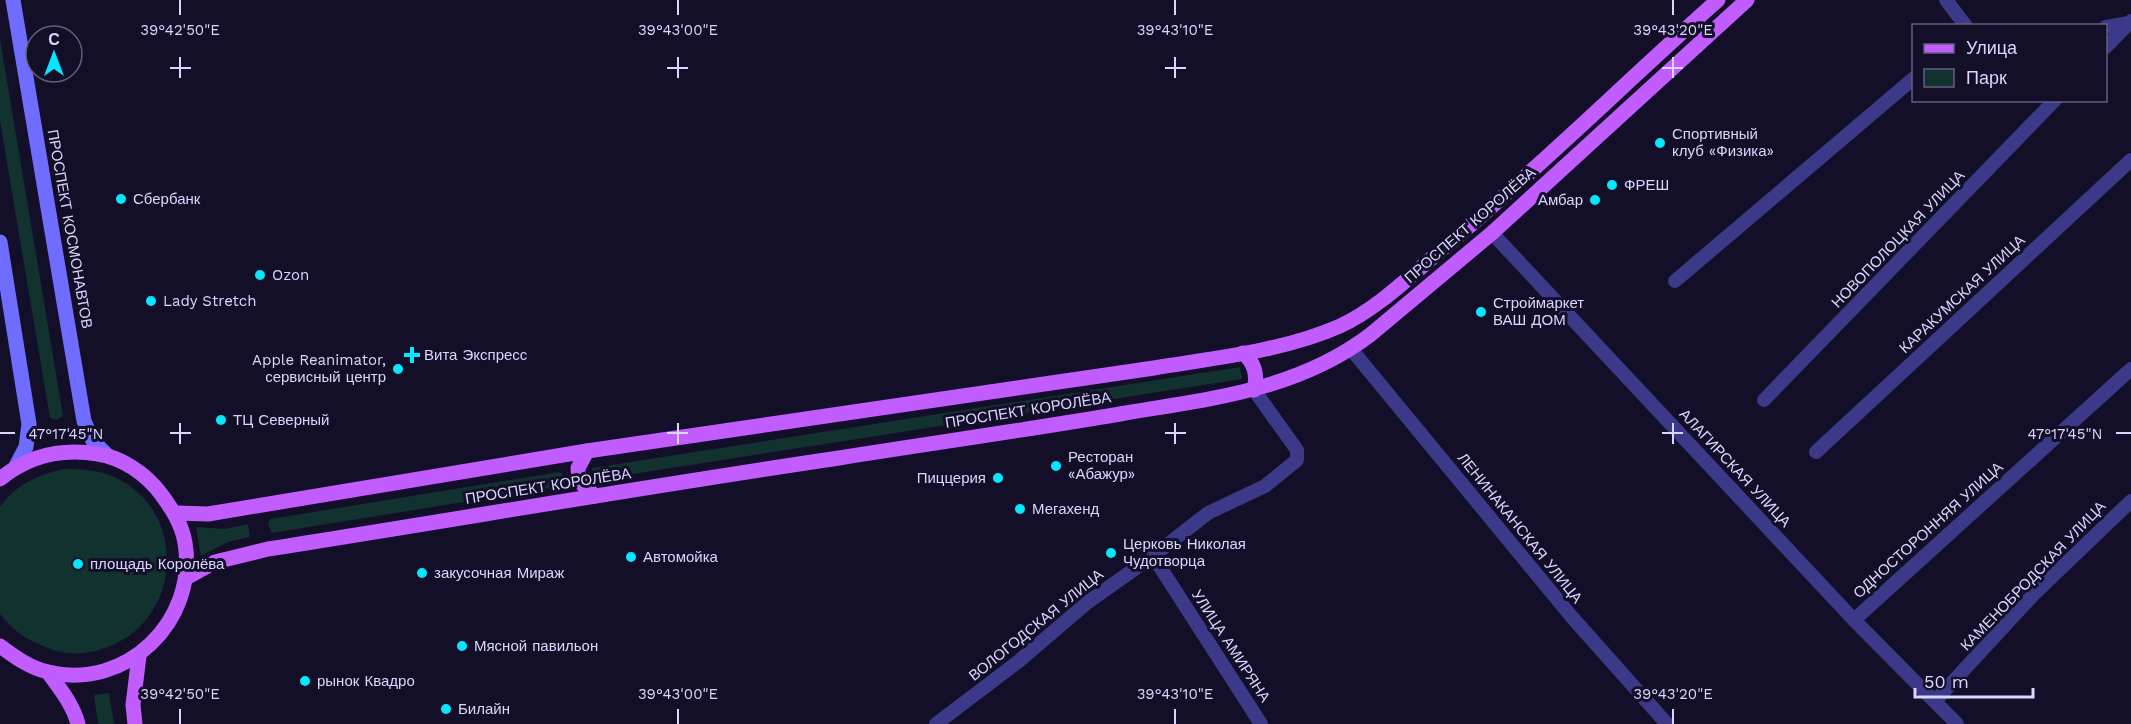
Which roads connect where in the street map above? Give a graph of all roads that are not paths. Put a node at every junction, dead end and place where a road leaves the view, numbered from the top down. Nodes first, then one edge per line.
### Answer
1 (13, 0) edge
2 (1718, 0) edge
3 (1747, 0) edge
4 (1946, 0) edge
5 (2130, 22) edge
6 (1964, 24) edge
7 (2107, 27) edge
8 (2107, 46) edge
9 (1912, 80) edge
10 (2053, 102) edge
11 (2131, 160) edge
12 (1492, 232) junction
13 (0, 242) edge
14 (1675, 281) dead end
15 (1351, 349) junction
16 (1243, 353) junction
17 (2131, 369) edge
18 (1254, 390) junction
19 (1764, 400) dead end
20 (587, 451) junction
21 (1816, 452) dead end
22 (108, 456) junction
23 (16, 466) junction
24 (0, 479) edge
25 (595, 496) junction
26 (2131, 501) edge
27 (176, 513) junction
28 (1153, 556) junction
29 (186, 578) junction
30 (1854, 620) junction
31 (0, 646) edge
32 (139, 656) junction
33 (48, 672) junction
34 (1935, 701) junction
35 (78, 724) edge
36 (135, 724) edge
37 (936, 724) edge
38 (1261, 724) edge
39 (1666, 724) edge
40 (1957, 724) edge

1 - 22 main road, ПРОСПЕКТ КОСМОНАВТОВ
2 - 16 main road, ПРОСПЕКТ КОРОЛЁВА
3 - 12 main road, ПРОСПЕКТ КОРОЛЁВА
4 - 6 street
5 - 7 street
5 - 8 street
9 - 14 street
10 - 19 street, НОВОПОЛОЦКАЯ УЛИЦА
11 - 21 street, КАРАКУМСКАЯ УЛИЦА
12 - 15 main road, ПРОСПЕКТ КОРОЛЁВА
12 - 30 street, АЛАГИРСКАЯ УЛИЦА
13 - 23 main road
15 - 18 main road, ПРОСПЕКТ КОРОЛЁВА
15 - 39 street, ЛЕНИНАКАНСКАЯ УЛИЦА
16 - 18 main road
16 - 20 main road, ПРОСПЕКТ КОРОЛЁВА
17 - 30 street, ОДНОСТОРОННЯЯ УЛИЦА
18 - 25 main road, ПРОСПЕКТ КОРОЛЁВА
18 - 28 street, ВОЛОГОДСКАЯ УЛИЦА
20 - 25 main road
20 - 27 main road, ПРОСПЕКТ КОРОЛЁВА
22 - 23 main road
22 - 27 main road
23 - 24 main road
25 - 29 main road, ПРОСПЕКТ КОРОЛЁВА
26 - 34 street, КАМЕНОБРОДСКАЯ УЛИЦА
27 - 29 main road
28 - 37 street, ВОЛОГОДСКАЯ УЛИЦА
28 - 38 street, УЛИЦА АМИРЯНА
29 - 32 main road
30 - 34 street, АЛАГИРСКАЯ УЛИЦА
31 - 33 main road
32 - 33 main road
32 - 36 main road
33 - 35 main road
34 - 40 street, АЛАГИРСКАЯ УЛИЦА

